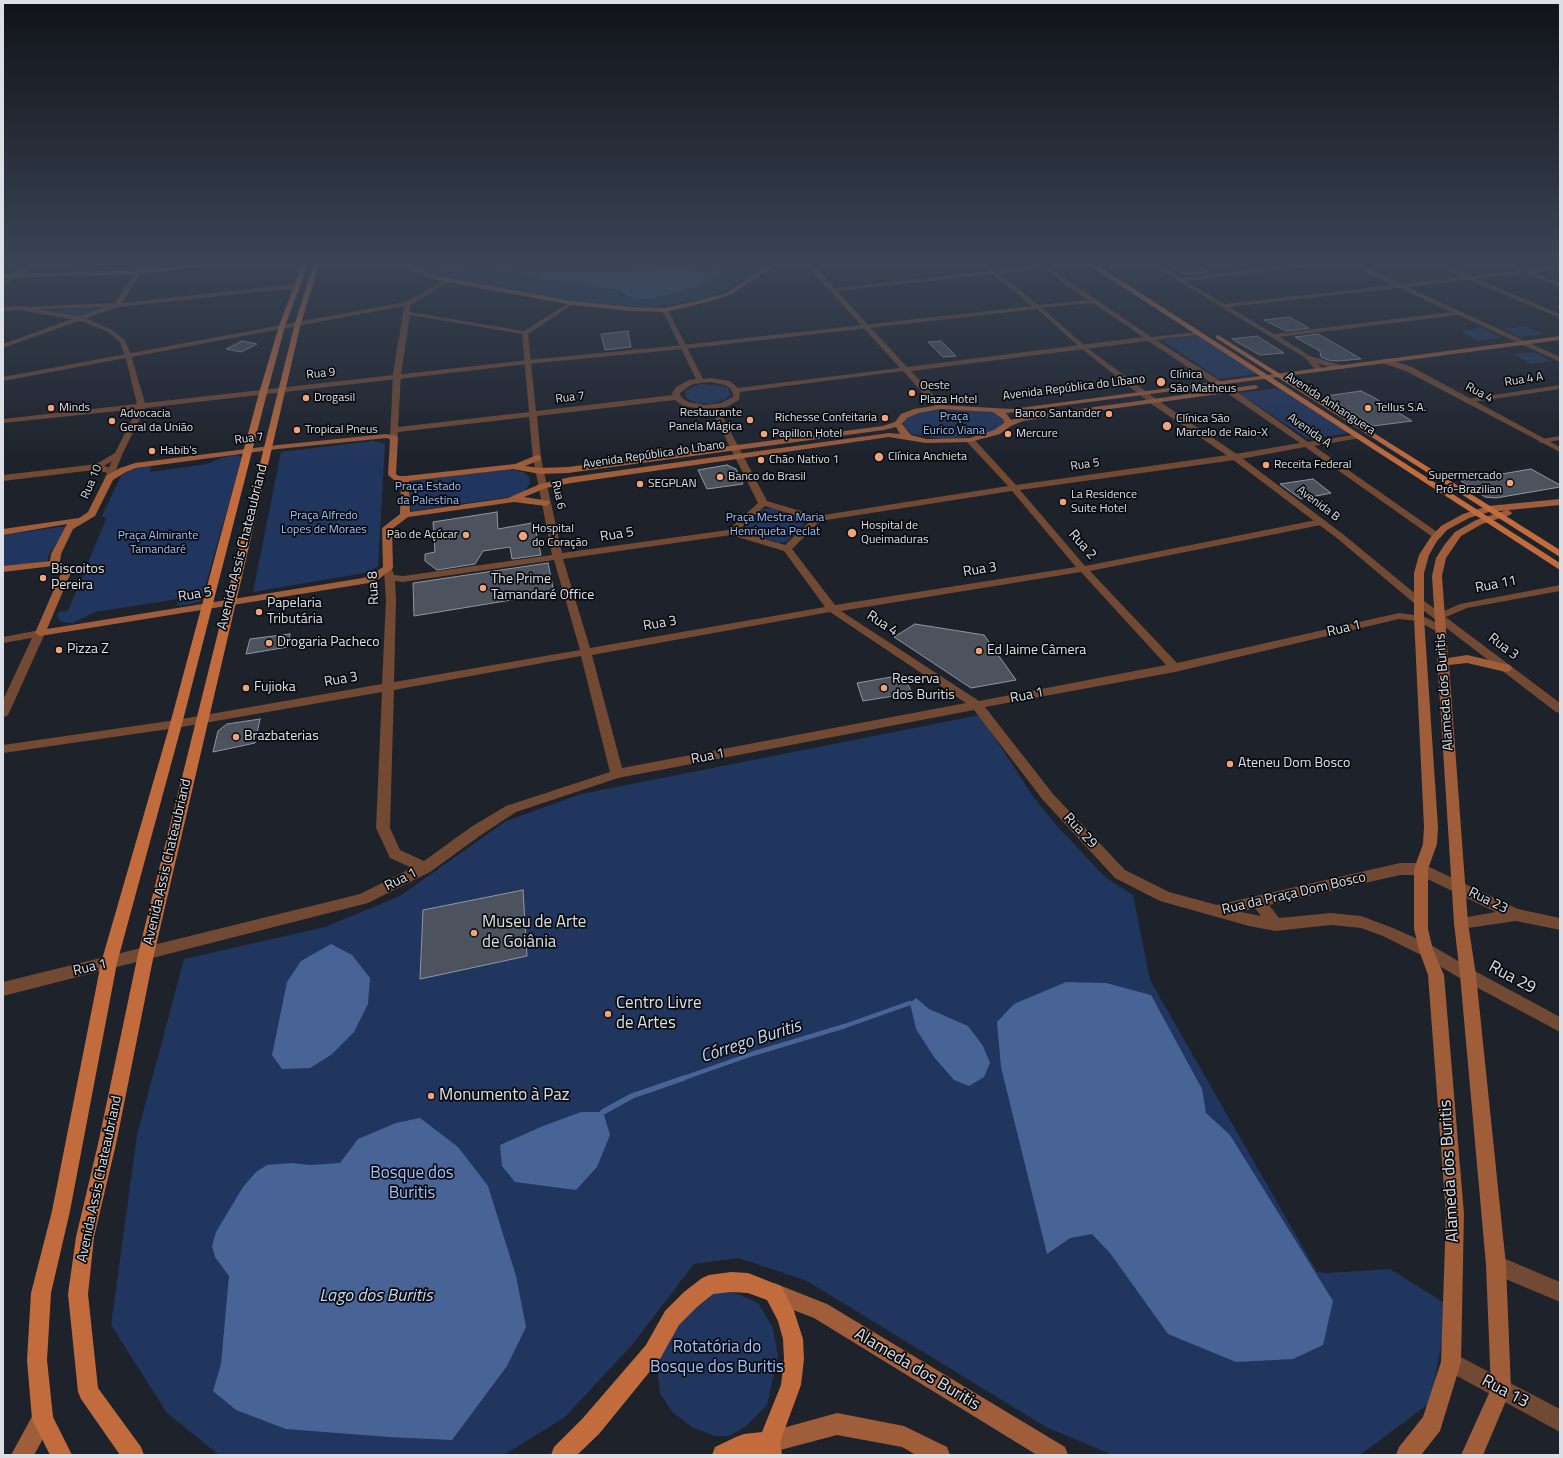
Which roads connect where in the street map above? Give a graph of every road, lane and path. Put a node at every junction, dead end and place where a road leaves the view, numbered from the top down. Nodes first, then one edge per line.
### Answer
1 (49, 330) edge
2 (108, 330) edge
3 (261, 330) edge
4 (281, 330) edge
5 (296, 330) edge
6 (404, 330) edge
7 (508, 330) edge
8 (529, 330) edge
9 (675, 330) edge
10 (837, 330) edge
11 (868, 330) edge
12 (1064, 330) edge
13 (1137, 330) edge
14 (1192, 330) edge
15 (1202, 330) edge
16 (1264, 330) edge
17 (1322, 330) edge
18 (1496, 330) edge
19 (525, 333) junction
20 (1196, 333) junction
21 (1274, 336) junction
22 (1560, 338) edge
23 (1150, 339) junction
24 (1524, 343) junction
25 (1560, 344) edge
26 (3, 346) edge
27 (683, 347) junction
28 (1084, 348) junction
29 (1533, 348) junction
30 (128, 355) junction
31 (1306, 356) junction
32 (1560, 360) edge
33 (1385, 361) junction
34 (528, 362) junction
35 (1399, 365) junction
36 (1343, 367) junction
37 (903, 368) junction
38 (1316, 370) junction
39 (1264, 377) junction
40 (397, 378) junction
41 (3, 379) edge
42 (1276, 380) junction
43 (701, 381) junction
44 (1288, 382) junction
45 (1218, 384) junction
46 (1560, 387) edge
47 (736, 390) junction
48 (282, 391) junction
49 (1230, 391) junction
50 (263, 393) junction
51 (1143, 393) junction
52 (676, 397) junction
53 (1153, 401) junction
54 (1467, 401) junction
55 (142, 407) junction
56 (714, 407) junction
57 (940, 407) junction
58 (995, 410) junction
59 (534, 414) junction
60 (3, 421) edge
61 (898, 424) junction
62 (1008, 424) junction
63 (394, 434) junction
64 (819, 436) junction
65 (1357, 436) junction
66 (908, 437) junction
67 (1560, 438) edge
68 (970, 440) junction
69 (1542, 441) junction
70 (825, 445) junction
71 (1308, 445) junction
72 (735, 447) junction
73 (267, 448) junction
74 (1560, 450) edge
75 (249, 451) junction
76 (118, 455) junction
77 (740, 457) junction
78 (1234, 457) junction
79 (537, 458) junction
80 (513, 466) junction
81 (86, 468) junction
82 (540, 471) junction
83 (110, 475) junction
84 (3, 478) edge
85 (405, 479) junction
86 (543, 486) junction
87 (1014, 488) junction
88 (510, 500) junction
89 (1560, 502) edge
90 (546, 503) junction
91 (763, 503) junction
92 (1560, 508) edge
93 (1488, 509) junction
94 (1474, 512) junction
95 (406, 514) junction
96 (1498, 515) junction
97 (817, 518) junction
98 (83, 519) junction
99 (1486, 520) junction
100 (1321, 522) junction
101 (3, 532) edge
102 (731, 532) junction
103 (1437, 536) junction
104 (787, 549) junction
105 (1560, 554) edge
106 (558, 558) junction
107 (55, 563) junction
108 (1560, 567) edge
109 (1083, 568) junction
110 (3, 569) edge
111 (389, 572) junction
112 (1560, 588) edge
113 (1419, 602) junction
114 (230, 604) junction
115 (207, 607) junction
116 (832, 609) junction
117 (1429, 610) joint
118 (1419, 618) junction
119 (1440, 623) junction
120 (40, 633) junction
121 (3, 640) edge
122 (585, 653) junction
123 (1443, 662) junction
124 (1175, 668) junction
125 (1506, 668) junction
126 (388, 688) junction
127 (978, 706) junction
128 (1560, 709) edge
129 (3, 713) edge
130 (202, 719) junction
131 (176, 724) junction
132 (3, 749) edge
133 (617, 774) junction
134 (425, 868) junction
135 (1422, 869) junction
136 (1459, 886) junction
137 (1258, 901) junction
138 (1215, 912) junction
139 (1516, 915) junction
140 (1460, 923) junction
141 (1560, 924) edge
142 (1275, 925) junction
143 (1426, 950) junction
144 (146, 954) junction
145 (109, 963) junction
146 (1468, 975) junction
147 (3, 989) edge
148 (1560, 1025) edge
149 (1496, 1265) junction
150 (1560, 1292) edge
151 (774, 1293) junction
152 (1451, 1362) junction
153 (1501, 1389) junction
154 (43, 1419) junction
155 (1560, 1421) edge
156 (770, 1449) edge
157 (131, 1454) edge
158 (22, 1455) edge
159 (61, 1455) edge
160 (562, 1455) edge
161 (723, 1455) edge
162 (939, 1455) edge
163 (1057, 1455) edge
164 (1407, 1455) edge
165 (1472, 1455) edge

1 - 26 street
2 - 30 street
3 - 30 street
4 - 50 main road, Avenida Assis Chateaubriand
5 - 48 main road, Avenida Assis Chateaubriand
6 - 40 street
7 - 19 street
8 - 19 street
9 - 27 street
10 - 27 street, Rua 9
11 - 37 street
12 - 28 street, Avenida B
13 - 23 street, Avenida A
14 - 20 main road, Avenida Anhanguera
15 - 42 main road, Avenida Anhanguera
16 - 21 street
17 - 21 street
18 - 24 street
19 - 34 street, Rua 6
20 - 23 street
20 - 39 main road, Avenida Anhanguera
21 - 31 street
22 - 24 main road, Avenida República do Líbano
23 - 28 street
23 - 45 street, Avenida A
24 - 29 street
24 - 33 main road, Avenida República do Líbano
25 - 29 main road, Avenida República do Líbano
27 - 34 street, Rua 9
27 - 43 street
28 - 37 street
28 - 51 street, Avenida B
29 - 32 street
29 - 35 main road, Avenida República do Líbano
30 - 41 street
30 - 55 street
31 - 36 street
31 - 38 street
33 - 35 street, Rua 4
33 - 36 main road, Avenida República do Líbano
34 - 40 street, Rua 9
34 - 59 street, Rua 6
35 - 44 main road, Avenida República do Líbano
35 - 54 street, Rua 4
36 - 38 main road, Avenida República do Líbano
37 - 47 street
37 - 57 street
38 - 42 main road, Avenida República do Líbano
39 - 42 main road, Avenida Anhanguera
39 - 45 main road, Avenida República do Líbano
40 - 48 street, Rua 9
40 - 63 street
42 - 44 main road, Avenida República do Líbano
42 - 49 main road, Avenida República do Líbano
42 - 65 main road, Avenida Anhanguera
43 - 47 street
43 - 52 street
44 - 93 main road, Avenida Anhanguera
45 - 49 street, Avenida A
45 - 51 main road, Avenida República do Líbano
46 - 54 street, Rua 4 A
47 - 56 street
48 - 50 street, Rua 9
48 - 73 main road, Avenida Assis Chateaubriand
49 - 53 main road, Avenida República do Líbano
49 - 71 street, Avenida A
50 - 55 street, Rua 9
50 - 75 main road, Avenida Assis Chateaubriand
51 - 53 street, Avenida B
51 - 58 main road, Avenida República do Líbano
52 - 56 street
52 - 59 street, Rua 7
53 - 62 main road, Avenida República do Líbano
53 - 78 street, Avenida B
54 - 69 street, Rua 4
55 - 60 street, Rua 9
55 - 76 street, Rua 10
56 - 72 street
57 - 58 main road
57 - 61 main road
58 - 62 main road
59 - 63 street, Rua 7
59 - 79 street, Rua 6
61 - 64 main road, Avenida República do Líbano
61 - 66 main road
62 - 68 main road
63 - 73 main road, Rua 7
63 - 85 main road
64 - 70 main road
64 - 72 main road, Avenida República do Líbano
65 - 71 street, Rua 5
65 - 94 main road, Avenida Anhanguera
66 - 68 main road
66 - 70 main road, Avenida República do Líbano
67 - 69 street
68 - 87 street, Rua 2
69 - 74 street, Rua 4
70 - 77 main road, Avenida República do Líbano
71 - 78 street, Rua 5
71 - 103 street, Avenida A
72 - 77 street
72 - 82 main road, Avenida República do Líbano
73 - 75 main road, Rua 7
73 - 114 main road, Avenida Assis Chateaubriand
75 - 83 main road, Rua 7
75 - 115 main road, Avenida Assis Chateaubriand
76 - 81 street
76 - 83 street, Rua 10
77 - 86 main road, Avenida República do Líbano
77 - 91 street
78 - 87 street, Rua 5
78 - 100 street, Avenida B
79 - 80 main road
79 - 82 street, Rua 6
80 - 82 main road, Avenida República do Líbano
80 - 85 main road, Avenida República do Líbano
81 - 83 street
81 - 84 street
82 - 86 street, Rua 6
83 - 98 main road, Rua 10
85 - 95 main road
86 - 88 main road, Avenida República do Líbano
86 - 90 street, Rua 6
87 - 97 street, Rua 5
87 - 109 street, Rua 2
88 - 90 main road
88 - 95 main road, Avenida República do Líbano
89 - 93 main road, Alameda dos Buritis
90 - 106 street, Rua 6
91 - 97 street
91 - 102 street
92 - 96 main road, Alameda dos Buritis
93 - 94 main road, Alameda dos Buritis
93 - 96 main road, Avenida Anhanguera
94 - 99 main road, Avenida Anhanguera
94 - 103 main road, Alameda dos Buritis
95 - 111 main road, Rua 8
96 - 99 main road, Alameda dos Buritis
96 - 105 main road, Avenida Anhanguera
97 - 104 street
98 - 101 main road
98 - 107 main road, Rua 10
99 - 108 main road, Avenida Anhanguera
99 - 119 main road, Alameda dos Buritis
100 - 109 street, Rua 3
100 - 113 street, Avenida B
102 - 104 street
102 - 106 street, Rua 5
103 - 113 main road, Alameda dos Buritis
104 - 116 street, Rua 4
106 - 111 street, Rua 5
106 - 122 street, Rua 6
107 - 110 main road
107 - 120 main road
109 - 116 street, Rua 3
109 - 124 street, Rua 2
111 - 114 main road, Rua 5
111 - 126 street, Rua 8
112 - 119 street, Rua 11
113 - 117 street, Avenida B
113 - 118 main road, Alameda dos Buritis
114 - 115 main road, Rua 5
114 - 130 main road, Avenida Assis Chateaubriand
115 - 120 main road, Rua 5
115 - 131 main road, Avenida Assis Chateaubriand
116 - 122 street, Rua 3
116 - 127 street, Rua 4
117 - 119 street, Rua 3
118 - 119 street, Rua 1
118 - 124 street, Rua 1
118 - 135 main road, Alameda dos Buritis
119 - 123 main road, Alameda dos Buritis
119 - 125 street, Rua 3
120 - 121 street, Rua 5
120 - 129 street
122 - 126 street, Rua 3
122 - 133 street, Rua 6
123 - 125 main road
123 - 136 main road, Alameda dos Buritis
124 - 127 street, Rua 1
125 - 128 street, Rua 3
126 - 130 street, Rua 3
126 - 134 street, Rua 8
127 - 133 street, Rua 1
127 - 138 street, Rua 29
130 - 131 street, Rua 3
130 - 144 main road, Avenida Assis Chateaubriand
131 - 132 street, Rua 3
131 - 145 main road, Avenida Assis Chateaubriand
133 - 134 street, Rua 1
134 - 144 street, Rua 1
135 - 136 street
135 - 137 street, Rua da Praça Dom Bosco
135 - 143 main road, Alameda dos Buritis
136 - 139 street, Rua 23
136 - 140 main road, Alameda dos Buritis
137 - 138 street, Rua da Praça Dom Bosco
137 - 142 street
138 - 142 street, Rua da Praça Dom Bosco
139 - 140 street, Rua 23
139 - 141 street, Rua 23
140 - 146 main road, Alameda dos Buritis
142 - 143 street, Rua da Praça Dom Bosco
143 - 146 street
143 - 152 main road, Alameda dos Buritis
144 - 145 street, Rua 1
144 - 157 main road, Avenida Assis Chateaubriand
145 - 147 street, Rua 1
145 - 154 main road, Avenida Assis Chateaubriand
146 - 148 street, Rua 29
146 - 149 main road, Alameda dos Buritis
149 - 150 street
149 - 153 main road, Alameda dos Buritis
151 - 156 main road
151 - 160 main road
151 - 163 main road, Alameda dos Buritis
152 - 153 street, Rua 13
152 - 164 main road, Alameda dos Buritis
153 - 155 street, Rua 13
153 - 165 main road, Alameda dos Buritis
154 - 158 main road
154 - 159 main road, Avenida Assis Chateaubriand
156 - 161 main road
156 - 162 main road

